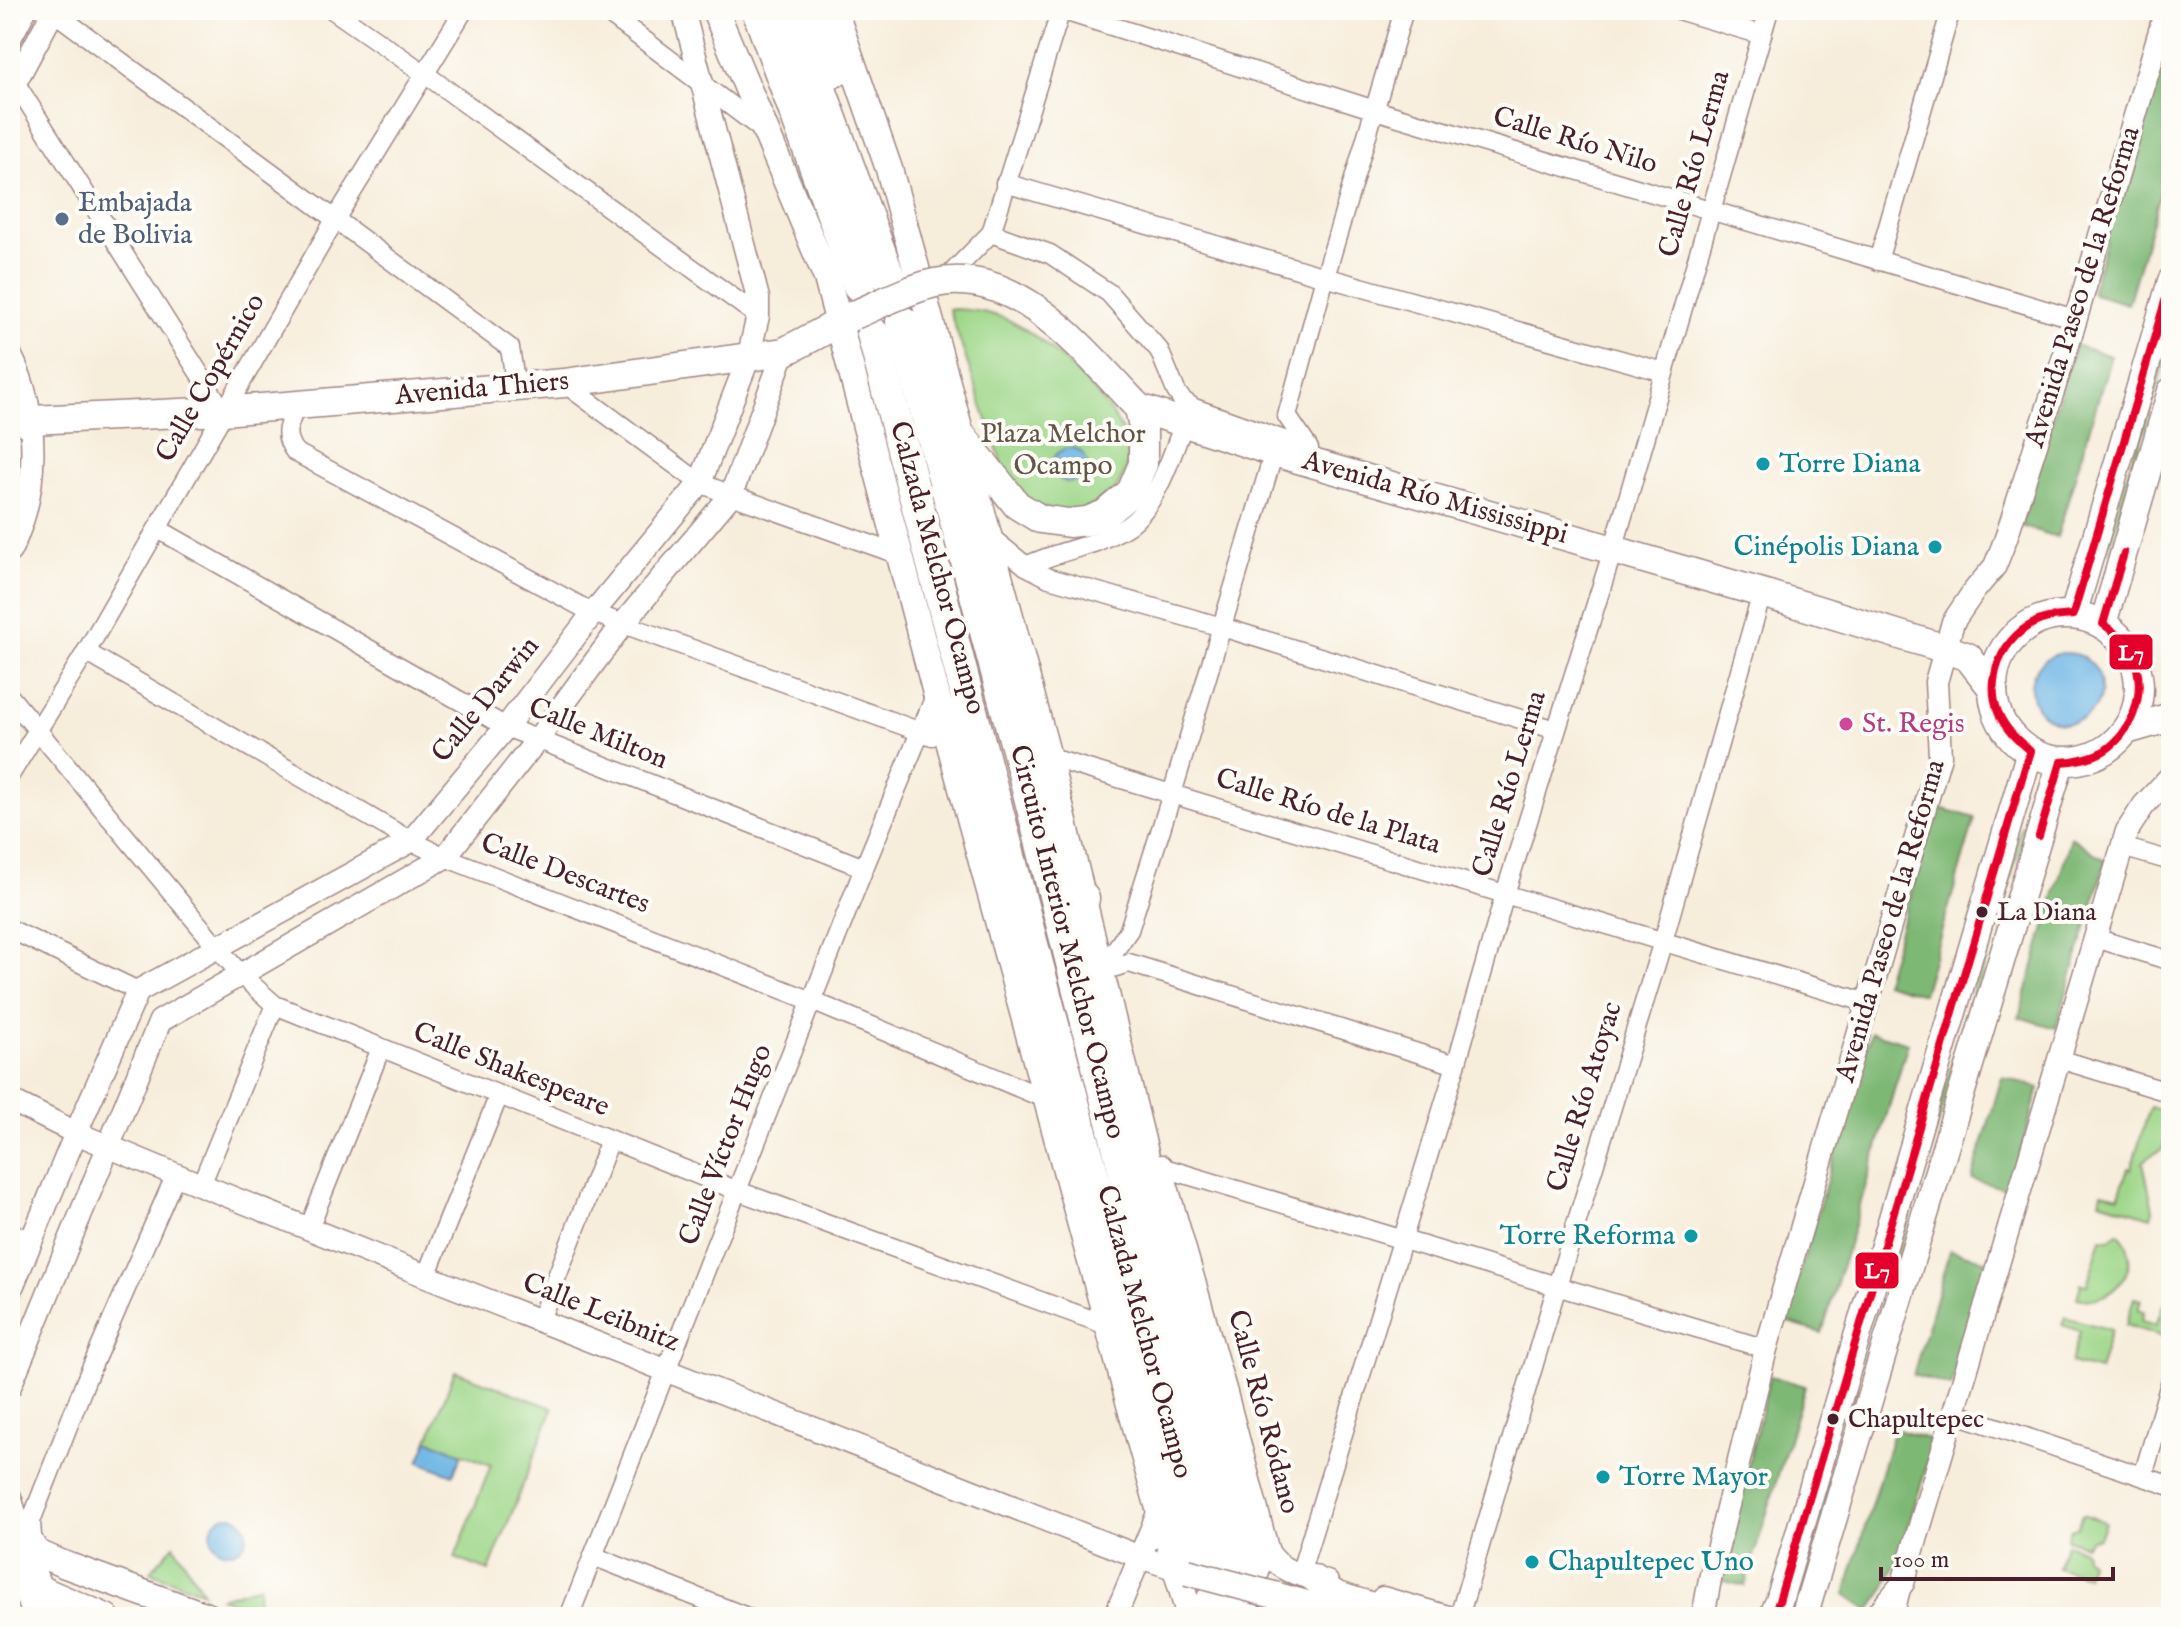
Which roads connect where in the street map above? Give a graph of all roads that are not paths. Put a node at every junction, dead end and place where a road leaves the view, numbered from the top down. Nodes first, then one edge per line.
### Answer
1 (25, 10) edge
2 (333, 10) edge
3 (464, 10) edge
4 (604, 10) edge
5 (683, 10) edge
6 (715, 10) edge
7 (758, 10) edge
8 (791, 10) edge
9 (818, 10) edge
10 (834, 10) edge
11 (1061, 10) edge
12 (1404, 10) edge
13 (1678, 10) edge
14 (1769, 10) edge
15 (1951, 10) edge
16 (2166, 10) edge
17 (53, 11) edge
18 (1762, 35) junction
19 (10, 38) edge
20 (425, 74) junction
21 (12, 81) edge
22 (703, 84) junction
23 (1375, 110) junction
24 (766, 132) junction
25 (843, 149) junction
26 (1005, 183) junction
27 (1711, 211) junction
28 (336, 218) junction
29 (991, 233) junction
30 (1878, 261) junction
31 (1325, 277) junction
32 (2171, 281) edge
33 (885, 305) junction
34 (758, 316) junction
35 (2075, 319) junction
36 (784, 352) junction
37 (10, 354) edge
38 (748, 359) junction
39 (1664, 372) junction
40 (564, 383) junction
41 (516, 387) junction
42 (2171, 391) edge
43 (297, 405) junction
44 (1136, 405) junction
45 (223, 411) junction
46 (20, 420) edge
47 (1184, 423) junction
48 (962, 436) junction
49 (1274, 452) junction
50 (1315, 456) junction
51 (700, 483) junction
52 (731, 495) junction
53 (158, 529) junction
54 (988, 535) junction
55 (1613, 550) junction
56 (10, 551) edge
57 (900, 555) junction
58 (1026, 566) junction
59 (1762, 593) junction
60 (593, 613) junction
61 (2073, 615) junction
62 (2103, 624) junction
63 (622, 625) junction
64 (1222, 627) junction
65 (2009, 643) junction
66 (86, 652) junction
67 (1957, 653) junction
68 (2140, 683) junction
69 (1993, 689) junction
70 (10, 697) edge
71 (932, 712) junction
72 (2170, 717) edge
73 (506, 727) junction
74 (38, 730) junction
75 (1556, 730) junction
76 (2126, 730) junction
77 (537, 740) junction
78 (2030, 751) junction
79 (1048, 757) junction
80 (2061, 762) junction
81 (10, 775) edge
82 (2171, 776) edge
83 (1172, 794) junction
84 (1031, 800) junction
85 (411, 841) junction
86 (1006, 844) junction
87 (2122, 847) junction
88 (445, 857) junction
89 (2171, 861) edge
90 (864, 868) junction
91 (1505, 894) junction
92 (1083, 899) junction
93 (10, 929) edge
94 (2095, 938) junction
95 (1663, 941) junction
96 (218, 948) junction
97 (2171, 961) edge
98 (1100, 972) junction
99 (241, 975) junction
100 (138, 991) junction
101 (812, 1001) junction
102 (1868, 1003) junction
103 (275, 1005) junction
104 (381, 1048) junction
105 (2059, 1059) junction
106 (1456, 1065) junction
107 (2171, 1093) edge
108 (499, 1095) junction
109 (1046, 1099) junction
110 (10, 1100) edge
111 (1134, 1106) junction
112 (76, 1133) junction
113 (610, 1140) junction
114 (108, 1147) junction
115 (1161, 1167) junction
116 (176, 1174) junction
117 (201, 1185) junction
118 (738, 1191) junction
119 (309, 1228) junction
120 (20, 1236) edge
121 (1401, 1239) junction
122 (426, 1276) junction
123 (1557, 1286) junction
124 (10, 1292) edge
125 (540, 1320) junction
126 (1109, 1326) junction
127 (1766, 1349) junction
128 (667, 1371) junction
129 (2171, 1380) edge
130 (10, 1386) edge
131 (1954, 1413) junction
132 (2143, 1476) junction
133 (2171, 1486) edge
134 (10, 1497) edge
135 (1159, 1511) junction
136 (22, 1550) edge
137 (593, 1556) junction
138 (1140, 1557) junction
139 (1209, 1566) junction
140 (1306, 1576) junction
141 (24, 1583) edge
142 (1903, 1583) junction
143 (1240, 1611) edge
144 (97, 1615) edge
145 (35, 1617) edge
146 (51, 1617) edge
147 (209, 1617) edge
148 (569, 1617) edge
149 (747, 1617) edge
150 (1115, 1617) edge
151 (1355, 1617) edge
152 (1403, 1617) edge
153 (1448, 1617) edge
154 (1459, 1617) edge
155 (1703, 1617) edge
156 (1772, 1617) edge
157 (1804, 1617) edge
158 (1875, 1617) edge
159 (1894, 1617) edge

1 - 19 street
2 - 20 street
3 - 20 street, Calle Copérnico
4 - 22 street
5 - 22 street, Calle Darwin
6 - 24 main road, Calzada Melchor Ocampo
7 - 33 highway, Circuito Interior Melchor Ocampo
8 - 25 highway, Circuito Interior Melchor Ocampo
9 - 25 highway
10 - 33 main road, Calzada Melchor Ocampo
11 - 23 street, Calle Río Nilo
11 - 26 street
12 - 23 street
13 - 18 street
14 - 18 street, Calle Río Lerma
15 - 30 street
16 - 35 street, Avenida Paseo de la Reforma
17 - 21 street
17 - 28 street
18 - 27 street, Calle Río Lerma
20 - 28 street, Calle Copérnico
20 - 34 street
21 - 45 street
22 - 24 street
22 - 34 street, Calle Darwin
23 - 27 street, Calle Río Nilo
23 - 31 street
24 - 33 main road, Calzada Melchor Ocampo
25 - 33 highway, Circuito Interior Melchor Ocampo
26 - 29 street
26 - 31 street
27 - 30 street, Calle Río Nilo
27 - 39 street, Calle Río Lerma
28 - 41 street
28 - 45 street, Calle Copérnico
29 - 33 street
29 - 50 street
30 - 35 street, Calle Río Nilo
31 - 39 street
31 - 50 street
32 - 61 main road
33 - 36 main road, Avenida Thiers
33 - 44 main road, Avenida Río Mississippi, bridge
33 - 48 main road, Calzada Melchor Ocampo
33 - 57 main road, Calzada Melchor Ocampo
33 - 84 highway, Circuito Interior Melchor Ocampo
33 - 86 highway, Circuito Interior Melchor Ocampo
34 - 38 street, Calle Darwin
35 - 67 street, Avenida Paseo de la Reforma
36 - 38 main road, Avenida Thiers
36 - 52 street
37 - 46 street
38 - 40 main road, Avenida Thiers
38 - 51 street, Calle Darwin
39 - 55 street, Calle Río Lerma
40 - 41 main road, Avenida Thiers
40 - 51 street
41 - 43 main road, Avenida Thiers
42 - 62 main road
43 - 45 main road, Avenida Thiers
43 - 60 street
44 - 47 main road, Avenida Río Mississippi
44 - 48 main road
45 - 46 main road, Avenida Thiers
45 - 53 street, Calle Copérnico
46 - 56 street
47 - 49 main road, Avenida Río Mississippi
47 - 58 street
48 - 54 main road, Calzada Melchor Ocampo
49 - 50 main road, Avenida Río Mississippi
49 - 64 street
50 - 55 main road, Avenida Río Mississippi
51 - 52 street
51 - 60 street, Calle Darwin
52 - 57 street
52 - 63 street
53 - 66 street, Calle Copérnico
53 - 73 street, Calle Milton
54 - 58 street
54 - 79 main road, Calzada Melchor Ocampo
55 - 59 main road, Avenida Río Mississippi
55 - 75 street, Calle Río Lerma
57 - 71 main road, Calzada Melchor Ocampo
58 - 64 street
59 - 67 main road, Avenida Río Mississippi
59 - 95 street, Calle Río Atoyac
60 - 63 street
60 - 73 street, Calle Darwin
61 - 62 main road
61 - 65 main road
62 - 68 main road
63 - 71 street
63 - 77 street
64 - 75 street
64 - 83 street
65 - 67 main road
65 - 69 main road
66 - 74 street, Calle Copérnico
66 - 85 street, Calle Descartes
67 - 69 main road
67 - 102 street, Avenida Paseo de la Reforma
68 - 72 main road
68 - 76 main road
69 - 78 main road
70 - 74 street, Calle Shakespeare
71 - 86 highway
71 - 90 street, Calle Víctor Hugo
71 - 109 main road, Calzada Melchor Ocampo
72 - 76 main road
73 - 77 street, Calle Milton
73 - 85 street, Calle Darwin
74 - 81 street, Calle Copérnico
74 - 96 street, Calle Shakespeare
75 - 91 street, Calle Río Lerma
76 - 80 main road
77 - 88 street
77 - 90 street, Calle Milton
78 - 80 main road
78 - 156 main road
79 - 83 street, Calle Río de la Plata
79 - 92 main road, Calzada Melchor Ocampo
80 - 157 main road
82 - 87 street
83 - 91 street, Calle Río de la Plata
83 - 98 street
84 - 92 highway
84 - 139 highway, Circuito Interior Melchor Ocampo
85 - 88 street, Calle Descartes
85 - 96 street, Calle Darwin
86 - 139 highway, Circuito Interior Melchor Ocampo
87 - 89 street
87 - 94 street
88 - 99 street
88 - 101 street, Calle Descartes
90 - 101 street, Calle Víctor Hugo
91 - 95 street, Calle Río de la Plata
91 - 106 street, Calle Río Lerma
92 - 98 main road, Calzada Melchor Ocampo
93 - 100 street
94 - 97 street
94 - 105 street
95 - 102 street, Calle Río de la Plata
95 - 123 street, Calle Río Atoyac
96 - 99 street, Calle Shakespeare
96 - 100 street, Calle Darwin
98 - 106 street
98 - 111 main road, Calzada Melchor Ocampo
99 - 103 street, Calle Shakespeare
99 - 114 street
100 - 112 street
101 - 109 street, Calle Descartes
101 - 118 street, Calle Víctor Hugo
102 - 127 street, Avenida Paseo de la Reforma
103 - 104 street, Calle Shakespeare
103 - 117 street
104 - 108 street, Calle Shakespeare
104 - 119 street
105 - 107 street
105 - 131 street
106 - 121 street, Calle Río Lerma
108 - 113 street, Calle Shakespeare
108 - 122 street
109 - 126 main road, Calzada Melchor Ocampo
110 - 112 street, Calle Leibnitz
111 - 115 street, Calle Río Ródano
111 - 139 main road, Calzada Melchor Ocampo
112 - 114 street, Calle Leibnitz
112 - 120 street
113 - 118 street, Calle Shakespeare
113 - 125 street
114 - 116 street, Calle Leibnitz
114 - 130 street
115 - 121 street
115 - 140 street, Calle Río Ródano
116 - 117 street, Calle Leibnitz
116 - 136 street
117 - 119 street, Calle Leibnitz
118 - 126 street, Calle Shakespeare
118 - 128 street, Calle Víctor Hugo
119 - 122 street, Calle Leibnitz
120 - 124 street
121 - 123 street
121 - 140 street, Calle Río Lerma
122 - 125 street, Calle Leibnitz
123 - 127 street
123 - 154 street, Calle Río Atoyac
125 - 128 street, Calle Leibnitz
126 - 135 main road, Calzada Melchor Ocampo
127 - 155 street, Avenida Paseo de la Reforma
128 - 137 street, Calle Víctor Hugo
128 - 138 street, Calle Leibnitz
129 - 132 street
131 - 132 street
131 - 142 street
132 - 133 street
134 - 136 street
135 - 138 street
135 - 139 main road, Calzada Melchor Ocampo
136 - 141 street
136 - 147 main road
137 - 148 street, Calle Víctor Hugo
137 - 149 street
138 - 139 street, Calle Leibnitz
138 - 150 street
139 - 143 main road, bridge
139 - 143 main road, Calzada Melchor Ocampo
140 - 152 main road
140 - 153 street, Calle Río Ródano
141 - 144 main road
141 - 145 street
141 - 146 street
142 - 158 street
142 - 159 street
143 - 151 main road

